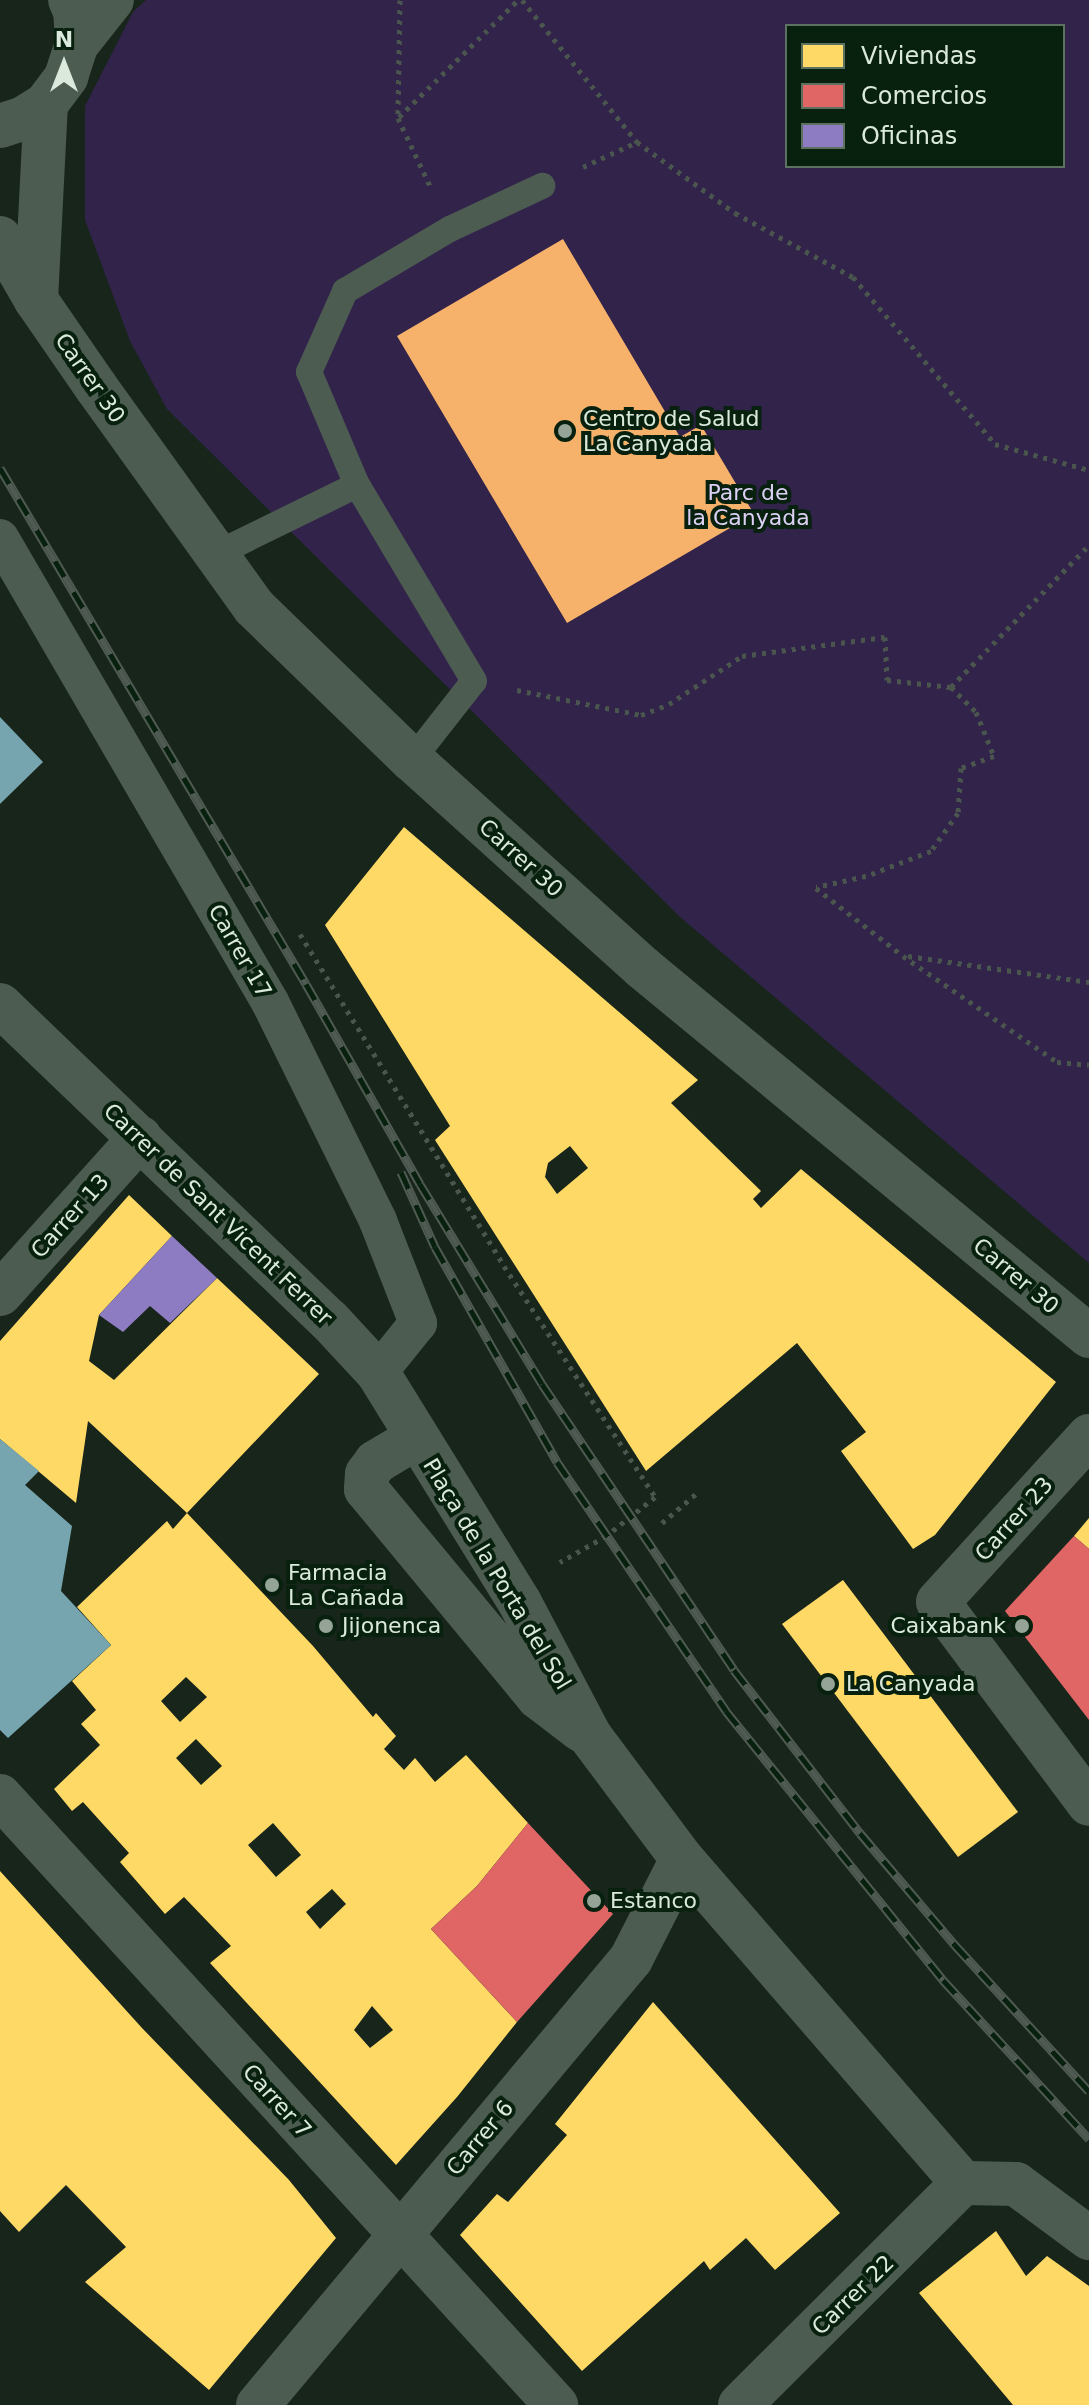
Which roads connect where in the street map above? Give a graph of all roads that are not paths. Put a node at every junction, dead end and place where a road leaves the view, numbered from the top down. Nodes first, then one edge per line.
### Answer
1 (70, 0) edge
2 (112, 0) edge
3 (77, 44) junction
4 (46, 104) junction
5 (0, 126) edge
6 (542, 186) road end
7 (0, 238) edge
8 (36, 300) junction
9 (357, 485) junction
10 (0, 538) edge
11 (216, 554) junction
12 (412, 760) junction
13 (0, 1005) edge
14 (140, 1138) junction
15 (0, 1294) edge
16 (1089, 1336) edge
17 (378, 1373) junction
18 (1089, 1436) edge
19 (416, 1438) junction
20 (590, 1736) junction
21 (0, 1796) edge
22 (1089, 1804) edge
23 (682, 1859) junction
24 (963, 2183) junction
25 (398, 2234) junction
26 (1089, 2238) edge
27 (258, 2405) edge
28 (556, 2405) edge
29 (740, 2405) edge

1 - 3 street
2 - 3 street
3 - 4 street
4 - 5 street
4 - 8 street
6 - 9 lane
7 - 8 street, Carrer 30
8 - 11 street, Carrer 30
9 - 11 lane
9 - 12 lane
10 - 17 street, Carrer 17
11 - 12 street, Carrer 30
12 - 16 street, Carrer 30
13 - 14 street, Carrer de Sant Vicent Ferrer
14 - 15 street, Carrer 13
14 - 17 street, Carrer de Sant Vicent Ferrer
17 - 19 street, Carrer de Sant Vicent Ferrer
18 - 22 street, Carrer 23
19 - 20 street, Plaça de la Porta del Sol
19 - 20 street, Plaça de la Porta del Sol
20 - 23 street, Plaça de la Porta del Sol
21 - 25 street, Carrer 7
23 - 24 street, Plaça de la Porta del Sol
23 - 25 street, Carrer 6
24 - 26 street
24 - 29 street, Carrer 22
25 - 27 street, Carrer 6
25 - 28 street, Carrer 7

